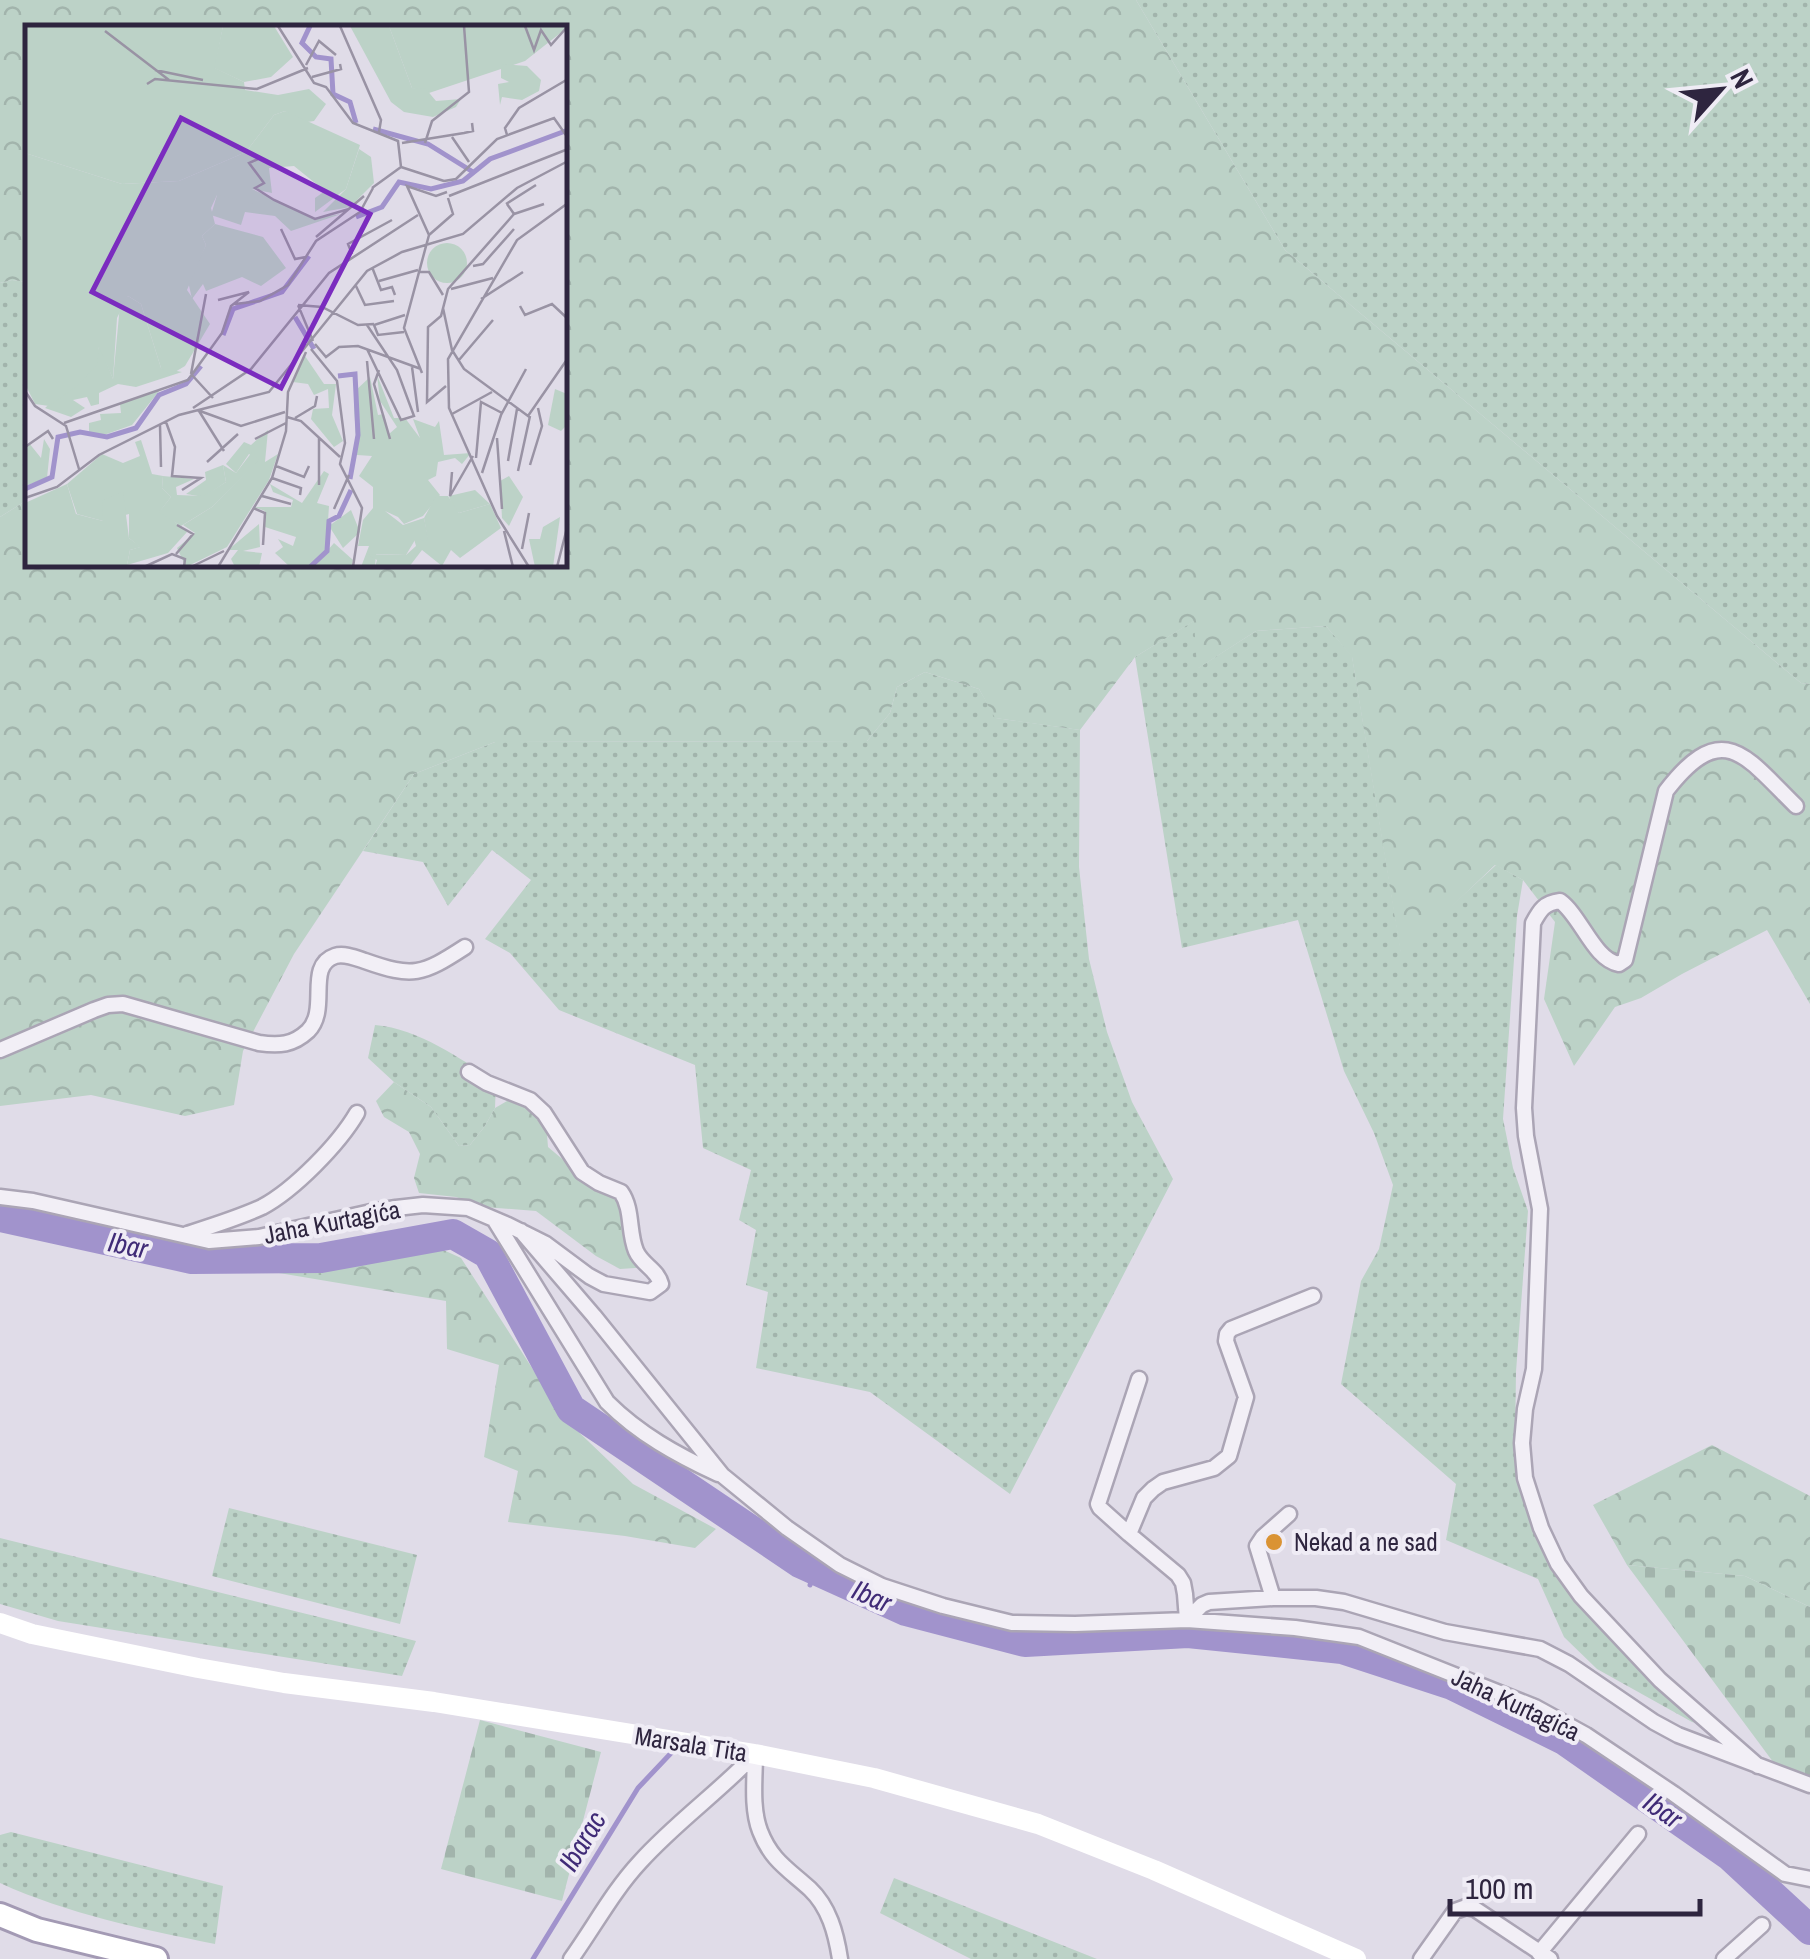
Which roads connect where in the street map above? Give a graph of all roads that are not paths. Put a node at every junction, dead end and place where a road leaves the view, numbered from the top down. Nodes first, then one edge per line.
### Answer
1 (1796, 806) dead end
2 (465, 947) dead end
3 (0, 1050) edge
4 (468, 1072) dead end
5 (358, 1114) dead end
6 (0, 1198) edge
7 (493, 1218) junction
8 (521, 1231) junction
9 (183, 1236) junction
10 (1313, 1296) dead end
11 (1139, 1379) dead end
12 (722, 1476) junction
13 (1290, 1514) dead end
14 (1129, 1534) junction
15 (1273, 1598) junction
16 (1186, 1620) junction
17 (0, 1623) edge
18 (755, 1754) junction
19 (1758, 1766) junction
20 (1810, 1785) edge
21 (1638, 1834) dead end
22 (1810, 1879) edge
23 (0, 1915) edge
24 (1762, 1924) dead end
25 (1544, 1956) edge
26 (152, 1958) edge
27 (572, 1959) edge
28 (840, 1959) edge
29 (1356, 1959) edge
30 (1421, 1959) edge
31 (1724, 1959) edge

1 - 19 street
2 - 3 street
4 - 8 street
5 - 9 street
6 - 9 street, Jaha Kurtagića
7 - 8 street
7 - 9 street, Jaha Kurtagića
7 - 12 street, Jaha Kurtagića
8 - 12 street, Jaha Kurtagića
10 - 14 street
11 - 14 street
12 - 16 street, Jaha Kurtagića
13 - 15 street
14 - 16 street
15 - 16 street, Jaha Kurtagića
15 - 19 street, Jaha Kurtagića
16 - 22 street, Jaha Kurtagića
17 - 18 street, Marsala Tita
18 - 27 street
18 - 28 street
18 - 29 street, Marsala Tita
19 - 20 street, Jaha Kurtagića
21 - 25 street
23 - 26 main road
24 - 31 street
25 - 30 street

